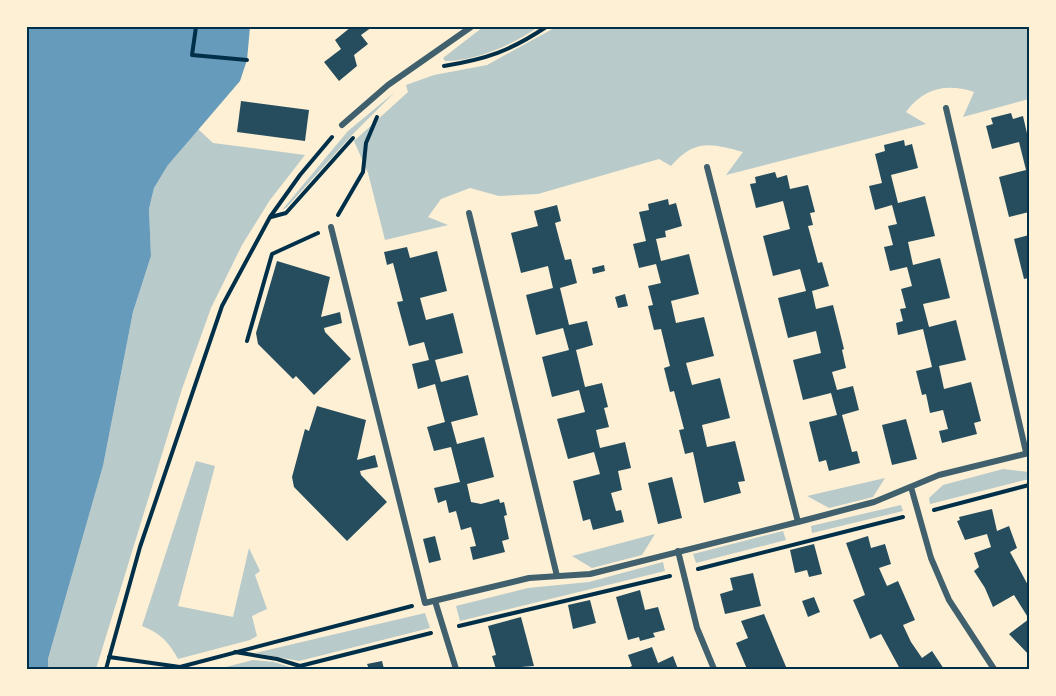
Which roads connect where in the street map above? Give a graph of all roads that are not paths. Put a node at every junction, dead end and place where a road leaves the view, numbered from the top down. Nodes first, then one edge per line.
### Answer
1 (471, 27) edge
2 (946, 108) dead end
3 (342, 125) road end
4 (707, 167) dead end
5 (468, 213) dead end
6 (331, 227) road end
7 (1028, 453) edge
8 (911, 487) junction
9 (798, 522) junction
10 (678, 551) junction
11 (557, 576) junction
12 (435, 601) junction
13 (456, 669) edge
14 (714, 669) edge
15 (994, 669) edge

1 - 3 street
2 - 7 street
4 - 9 street
5 - 11 street
6 - 12 street
7 - 8 street
8 - 9 street
8 - 15 street
9 - 10 street
10 - 11 street
10 - 14 street
11 - 12 street
12 - 13 street

